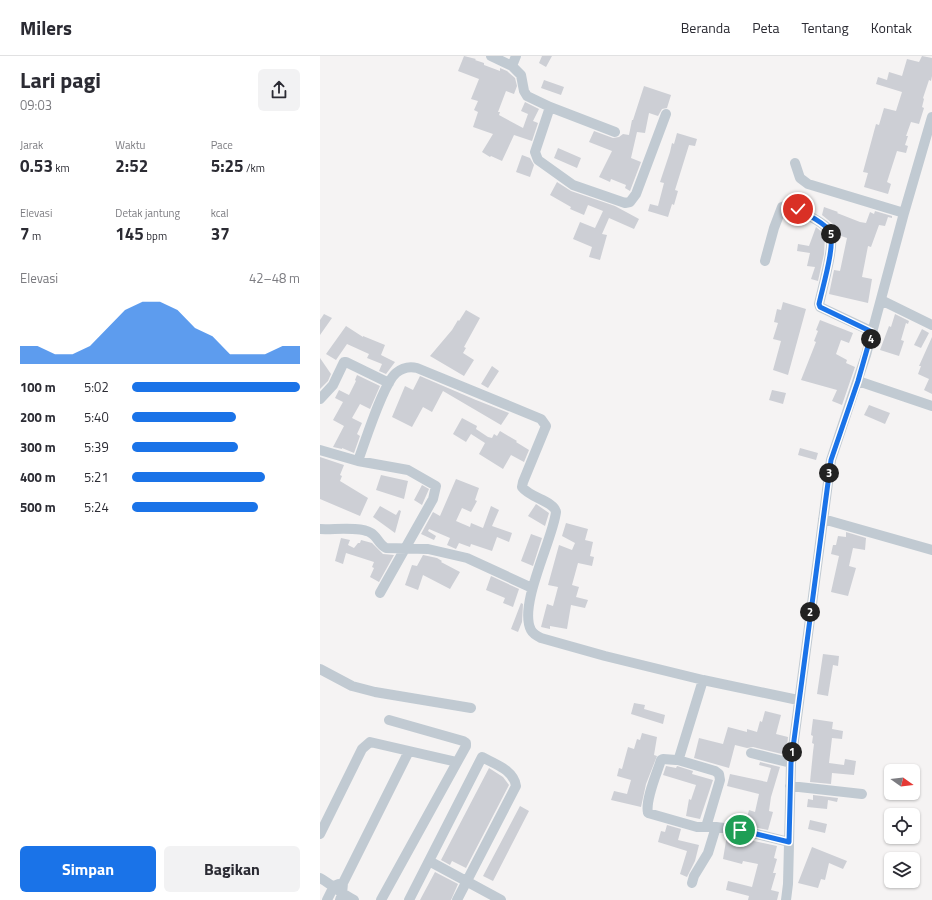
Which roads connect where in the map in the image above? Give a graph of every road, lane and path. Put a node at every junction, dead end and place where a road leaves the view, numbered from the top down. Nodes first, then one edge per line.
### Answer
1 (491, 56) edge
2 (516, 56) edge
3 (512, 66) junction
4 (550, 107) junction
5 (666, 114) dead end
6 (932, 116) edge
7 (615, 132) dead end
8 (795, 163) dead end
9 (904, 213) junction
10 (765, 261) dead end
11 (881, 300) junction
12 (932, 325) edge
13 (872, 332) junction
14 (858, 381) junction
15 (389, 383) junction
16 (320, 399) edge
17 (932, 406) edge
18 (320, 450) edge
19 (358, 461) junction
20 (823, 519) junction
21 (320, 529) edge
22 (406, 549) junction
23 (932, 550) edge
24 (532, 588) junction
25 (380, 593) dead end
26 (320, 669) edge
27 (703, 680) junction
28 (798, 700) junction
29 (471, 708) dead end
30 (389, 720) dead end
31 (409, 751) junction
32 (751, 753) dead end
33 (678, 760) junction
34 (457, 762) junction
35 (791, 763) junction
36 (790, 786) junction
37 (862, 794) dead end
38 (711, 827) junction
39 (320, 834) edge
40 (789, 842) junction
41 (429, 861) junction
42 (320, 878) edge
43 (467, 881) junction
44 (692, 883) dead end
45 (339, 885) junction
46 (485, 896) edge
47 (341, 897) edge
48 (327, 900) edge
49 (354, 900) edge
50 (381, 900) edge
51 (409, 900) edge
52 (457, 900) edge
53 (501, 900) edge
54 (786, 900) edge

1 - 3 street
2 - 3 street
3 - 4 street
4 - 5 street
4 - 7 street
6 - 9 street
8 - 9 street
9 - 11 street
10 - 13 street
11 - 12 street
11 - 13 street
13 - 14 street
14 - 17 street
14 - 20 street
15 - 16 street
15 - 19 street
15 - 24 street
18 - 19 street
19 - 22 street
20 - 23 street
20 - 28 street
21 - 22 street
22 - 24 street
22 - 25 street
24 - 27 street
26 - 29 street
27 - 28 street
27 - 33 street
28 - 35 street
30 - 34 street
31 - 34 street
31 - 39 street
31 - 45 street
32 - 35 street
33 - 38 street
33 - 38 street
34 - 50 street
35 - 36 street
36 - 37 street
36 - 40 street
38 - 40 street
38 - 44 street
40 - 54 street
41 - 43 street
41 - 43 street
41 - 51 street
42 - 45 street
43 - 46 street
43 - 52 street
45 - 47 street
45 - 48 street
46 - 53 street
47 - 49 street

